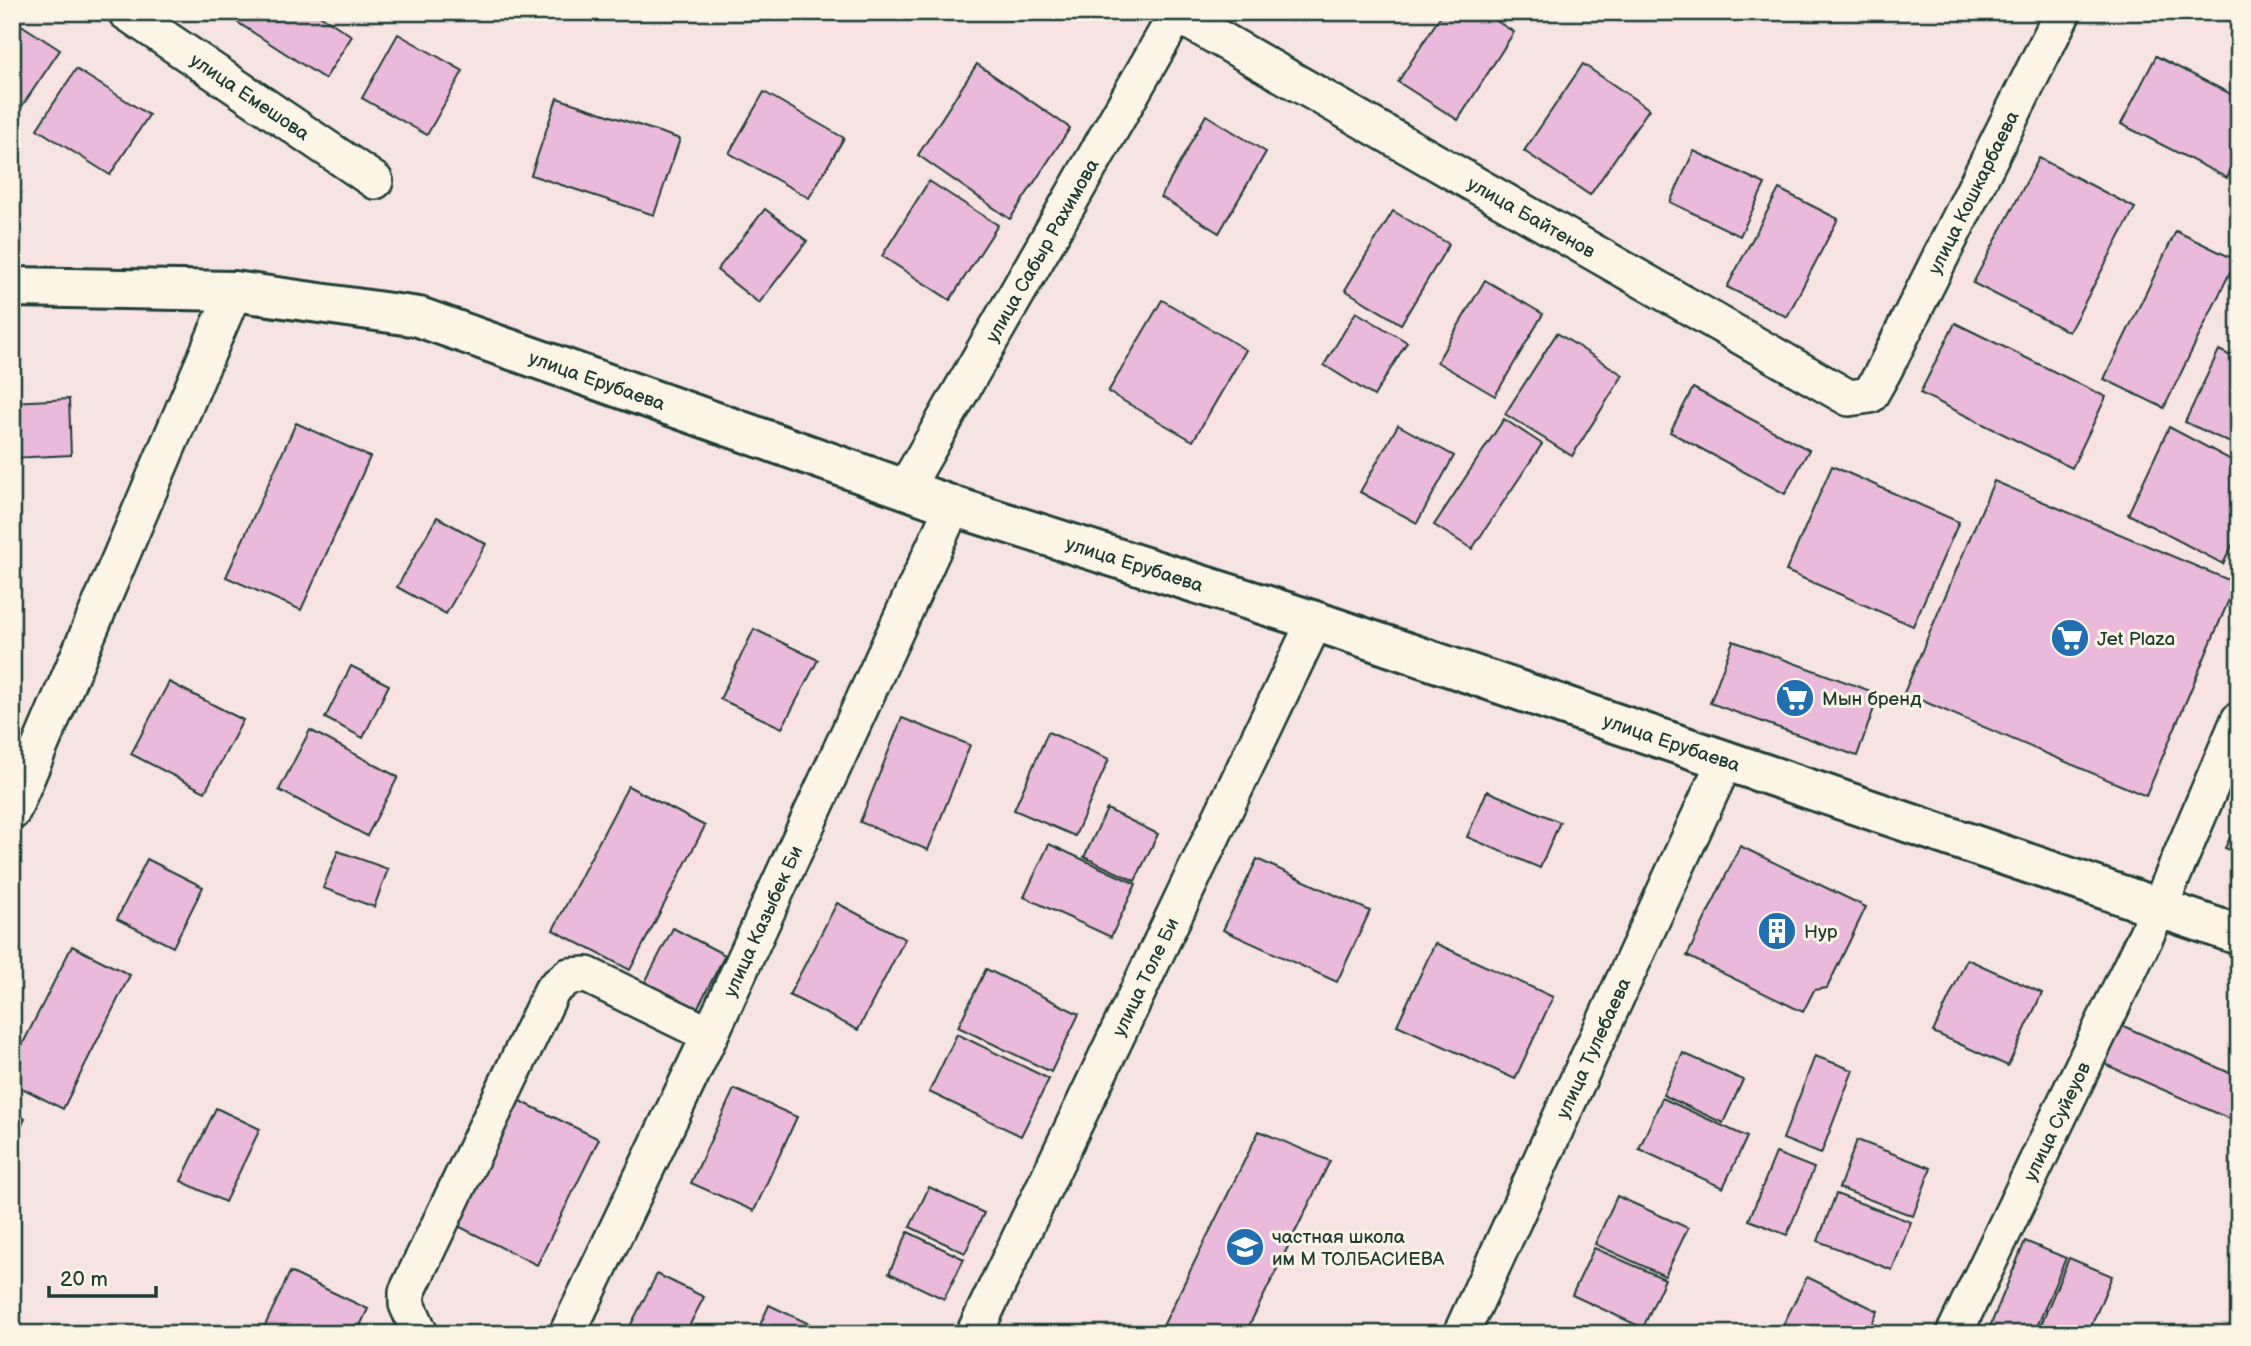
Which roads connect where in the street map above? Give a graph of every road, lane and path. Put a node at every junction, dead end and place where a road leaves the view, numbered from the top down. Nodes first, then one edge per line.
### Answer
1 (126, 12) edge
2 (2063, 12) edge
3 (1176, 13) edge
4 (374, 181) dead end
5 (12, 287) edge
6 (234, 291) junction
7 (1883, 372) joint
8 (905, 489) junction
9 (953, 506) junction
10 (1315, 621) junction
11 (2239, 720) edge
12 (1725, 761) junction
13 (12, 812) edge
14 (2159, 908) junction
15 (2239, 935) edge
16 (710, 1035) junction
17 (420, 1334) edge
18 (567, 1334) edge
19 (974, 1334) edge
20 (1461, 1334) edge
21 (1954, 1334) edge

1 - 4 street, улица Емешова
2 - 7 street, улица Кошкарбаева
3 - 7 street, улица Байтенов
3 - 8 street, улица Сабыр Рахимова
5 - 6 street, улица Ерубаева
6 - 8 street, улица Ерубаева
6 - 13 street
8 - 9 street, улица Ерубаева
9 - 10 street, улица Ерубаева
9 - 16 street, улица Казыбек Би
10 - 12 street, улица Ерубаева
10 - 19 street, улица Толе Би
11 - 14 street, улица Суйеуов
12 - 14 street, улица Ерубаева
12 - 20 street, улица Тулебаева
14 - 15 street, улица Ерубаева
14 - 21 street, улица Суйеуов
16 - 17 street
16 - 18 street, улица Казыбек Би

